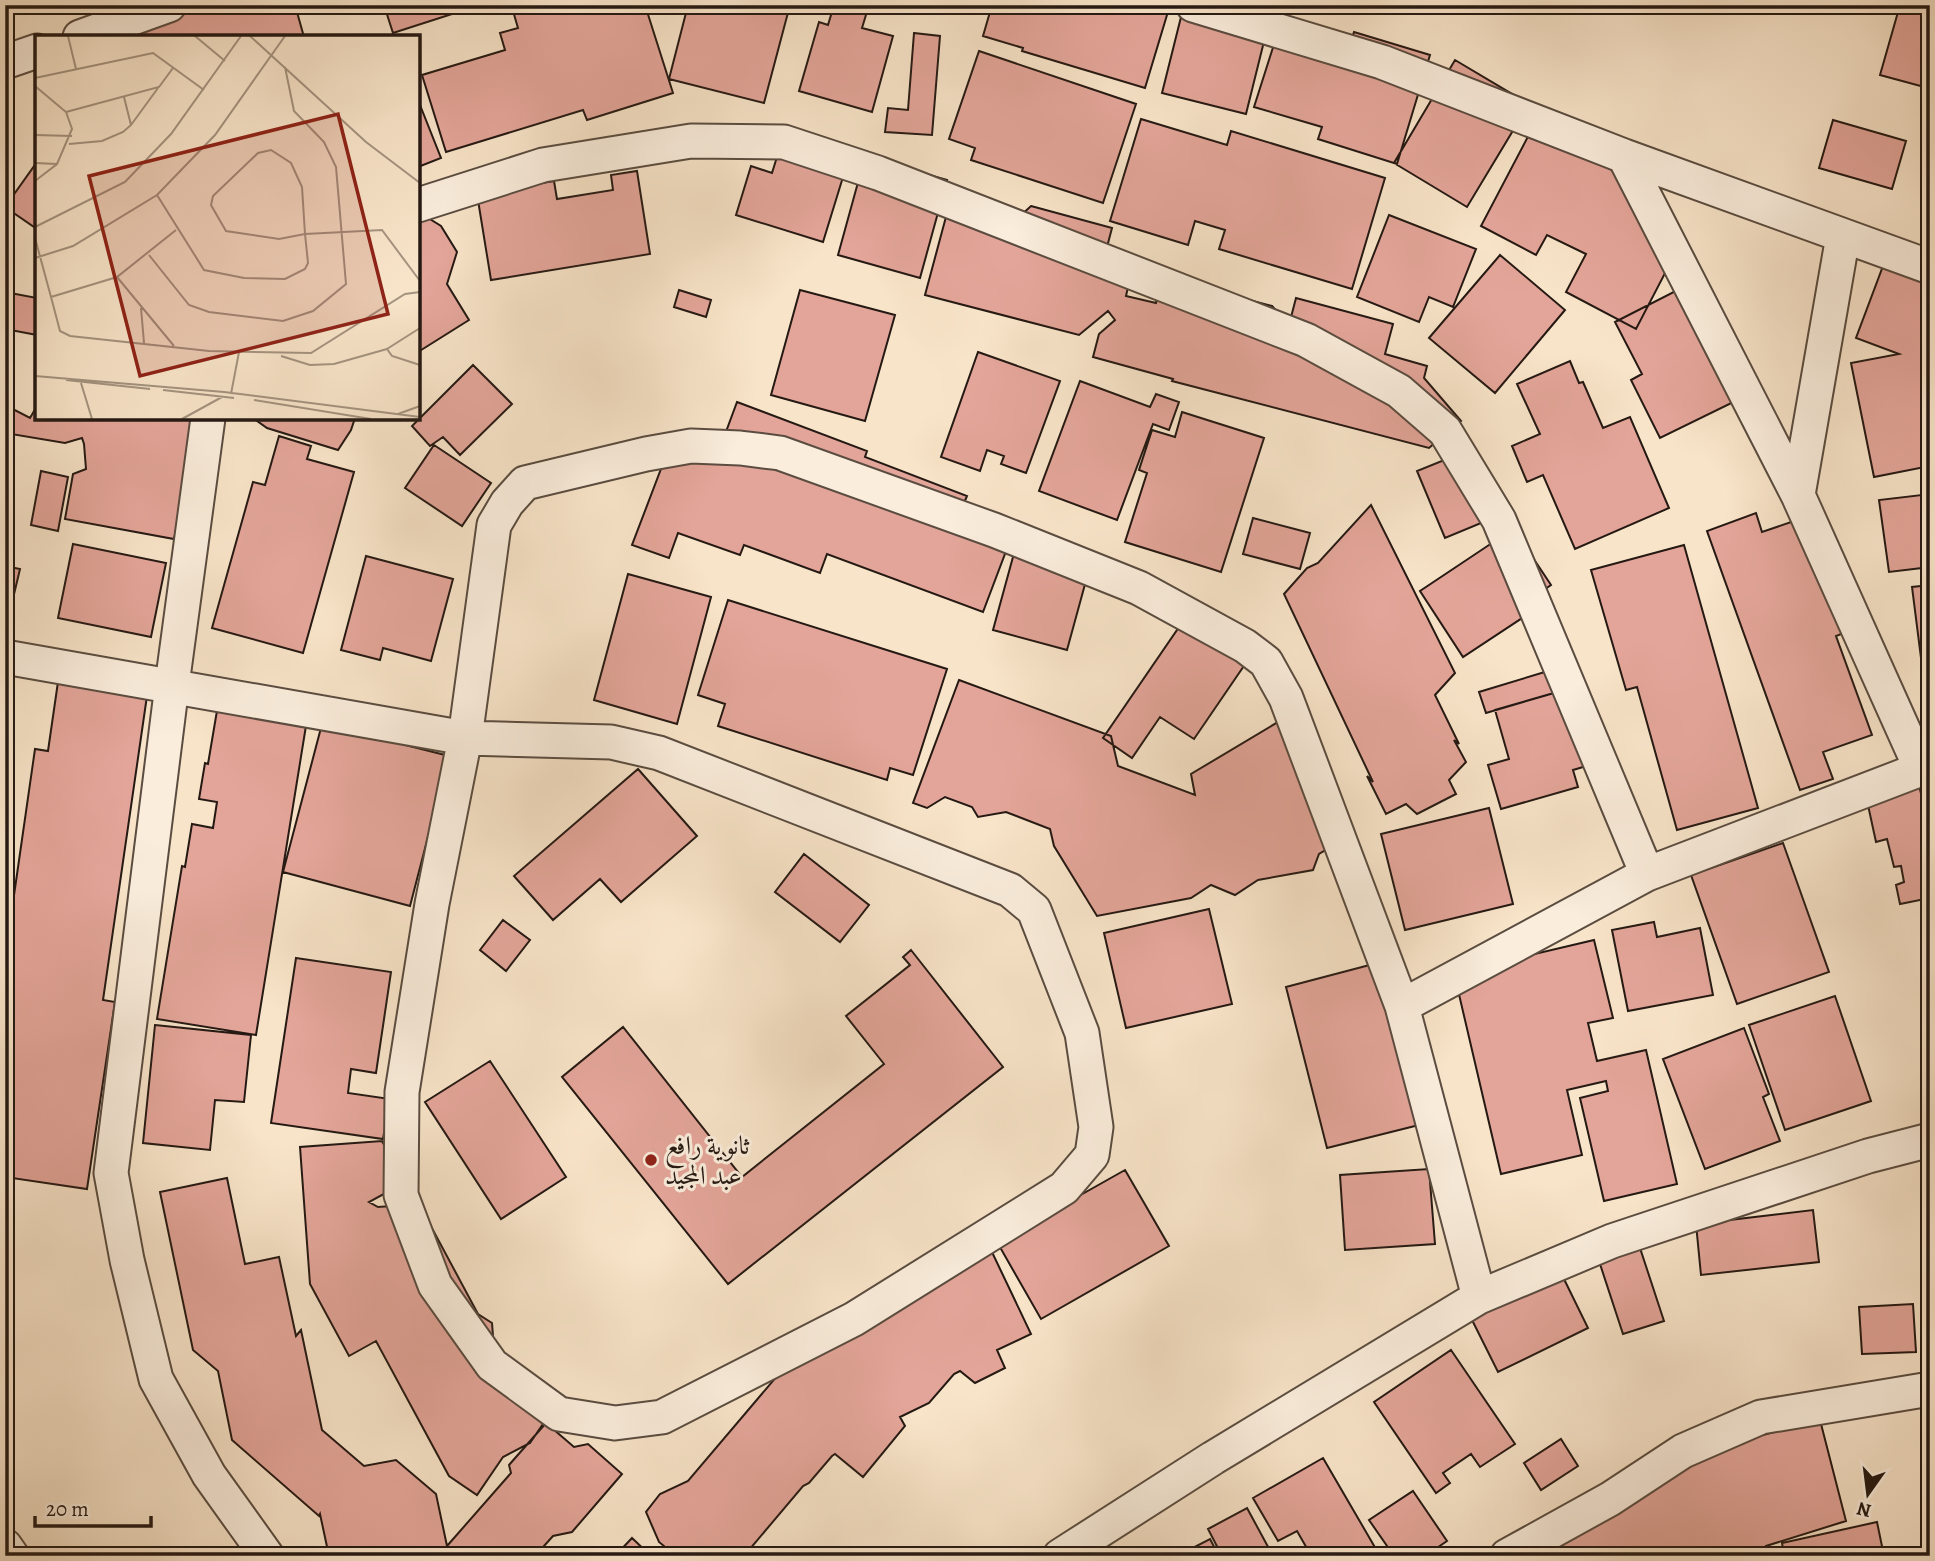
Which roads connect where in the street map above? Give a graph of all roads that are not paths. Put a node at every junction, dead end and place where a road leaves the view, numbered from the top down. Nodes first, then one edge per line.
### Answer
1 (169, 5) edge
2 (1193, 5) edge
3 (86, 35) edge
4 (35, 52) edge
5 (5, 62) edge
6 (1624, 156) junction
7 (420, 204) edge
8 (1843, 236) junction
9 (1930, 267) edge
10 (208, 420) edge
11 (1798, 495) junction
12 (5, 657) edge
13 (172, 685) junction
14 (465, 738) junction
15 (1925, 769) edge
16 (1647, 874) junction
17 (1402, 1006) junction
18 (1930, 1140) edge
19 (1479, 1297) junction
20 (1930, 1389) edge
21 (5, 1546) edge
22 (12, 1556) edge
23 (267, 1556) edge
24 (1060, 1556) edge
25 (1507, 1556) edge

1 - 3 street
2 - 6 street
4 - 5 street
6 - 8 street
6 - 11 street
7 - 16 street
8 - 9 street
8 - 11 street
10 - 13 street
11 - 15 street
12 - 13 street
13 - 14 street
13 - 23 street
14 - 14 street
14 - 17 street
15 - 16 street
16 - 17 street
17 - 19 street
18 - 19 street
19 - 24 street
20 - 25 street
21 - 22 street

